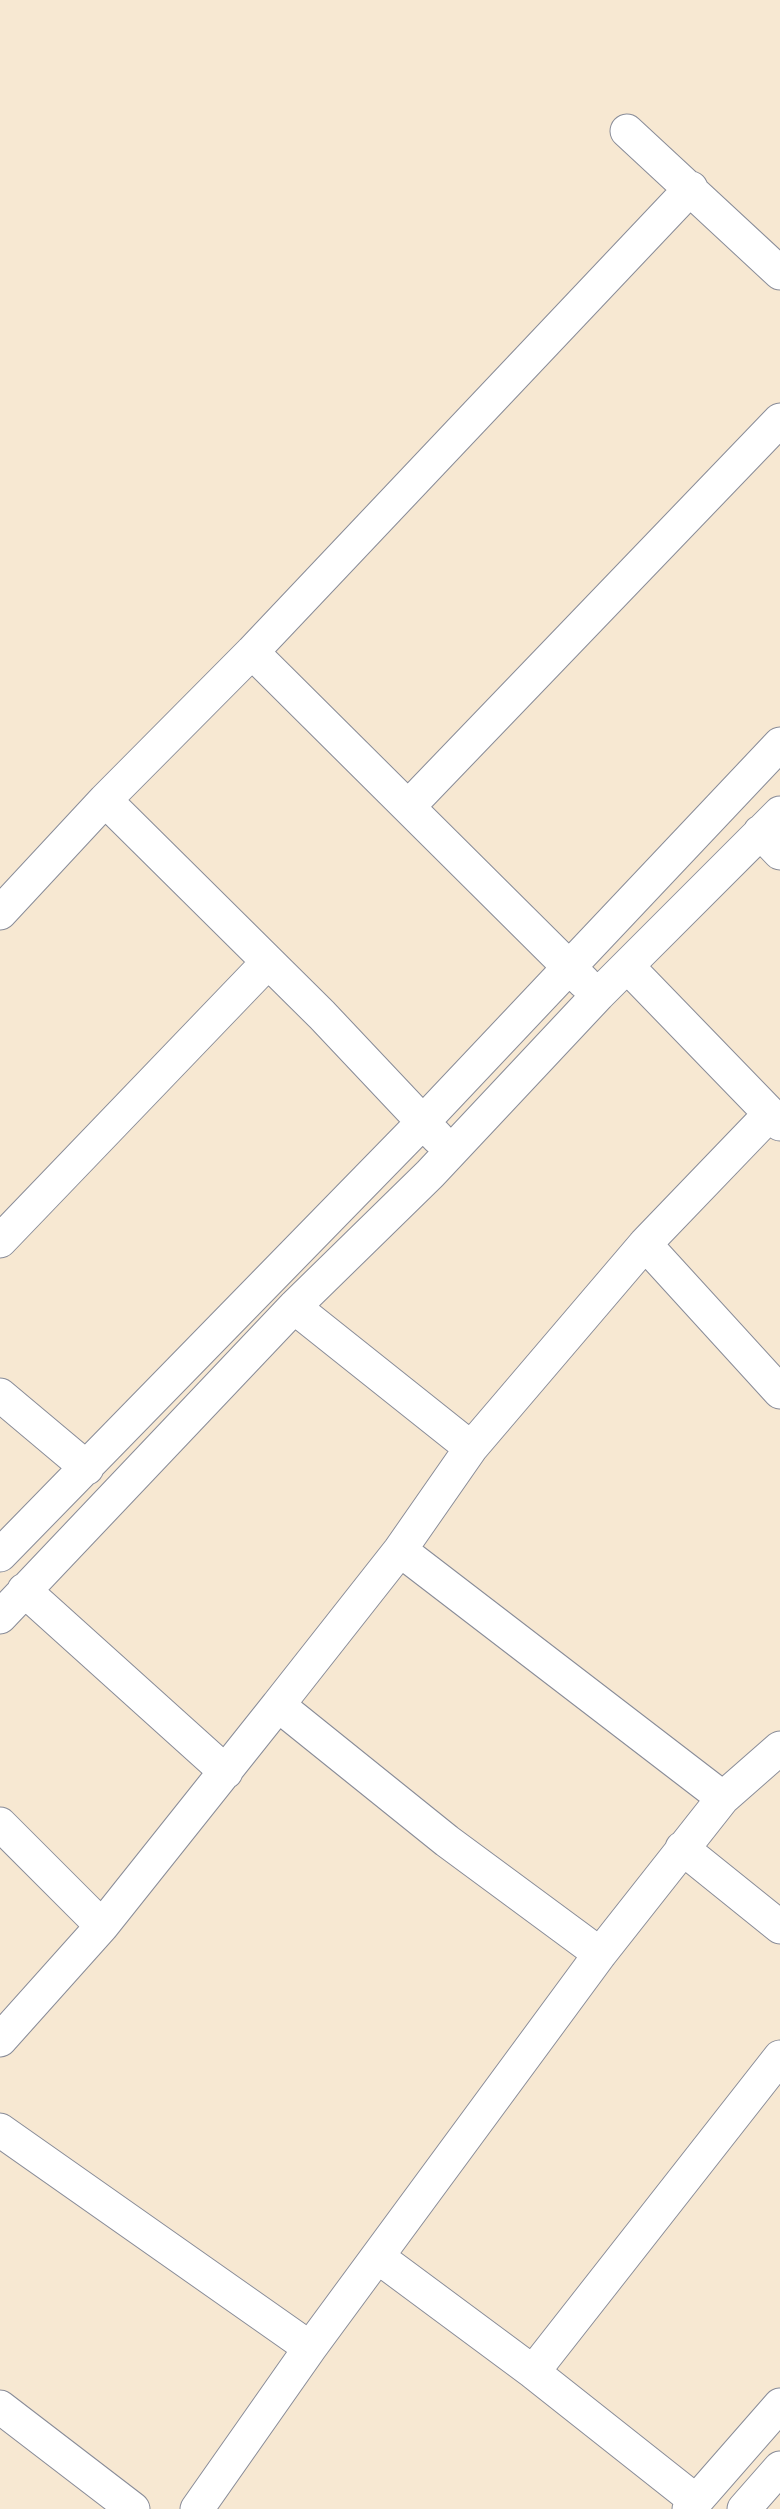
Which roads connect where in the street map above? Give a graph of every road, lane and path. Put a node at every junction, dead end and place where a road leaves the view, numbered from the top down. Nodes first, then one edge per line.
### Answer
1 (627, 131) dead end
2 (691, 189) junction
3 (780, 273) edge
4 (780, 420) edge
5 (252, 652) junction
6 (780, 744) edge
7 (105, 800) junction
8 (408, 807) junction
9 (773, 833) edge
10 (0, 913) edge
11 (268, 962) junction
12 (627, 966) junction
13 (569, 968) junction
14 (598, 995) junction
15 (775, 1119) edge
16 (422, 1124) junction
17 (452, 1151) junction
18 (0, 1242) edge
19 (645, 1244) junction
20 (294, 1307) junction
21 (780, 1392) edge
22 (0, 1395) edge
23 (471, 1448) junction
24 (87, 1468) junction
25 (400, 1550) junction
26 (0, 1555) edge
27 (24, 1590) junction
28 (0, 1617) edge
29 (278, 1705) junction
30 (780, 1748) edge
31 (226, 1772) junction
32 (723, 1798) junction
33 (0, 1824) edge
34 (682, 1848) junction
35 (102, 1926) junction
36 (780, 1927) edge
37 (600, 1954) junction
38 (0, 2040) edge
39 (780, 2056) edge
40 (0, 2130) edge
41 (378, 2257) junction
42 (310, 2348) junction
43 (533, 2372) junction
44 (780, 2405) edge
45 (0, 2407) edge
46 (780, 2468) edge
47 (692, 2505) edge
48 (133, 2509) edge
49 (197, 2509) edge
50 (744, 2509) edge

1 - 2 street
2 - 3 street
2 - 5 street
4 - 8 street
5 - 7 street
5 - 8 street
6 - 13 street
7 - 10 street
7 - 11 street
8 - 13 street
9 - 12 street
11 - 16 street
11 - 18 street
12 - 14 street
12 - 15 street
13 - 14 street
13 - 16 street
14 - 17 street
15 - 19 street
16 - 17 street
16 - 24 street
17 - 20 street
19 - 21 street
19 - 23 street
20 - 23 street
20 - 27 street
22 - 24 street
23 - 25 street
24 - 26 street
25 - 29 street
25 - 32 street
27 - 28 street
27 - 31 street
29 - 31 street
29 - 37 street
30 - 32 street
31 - 35 street
32 - 34 street
33 - 35 street
34 - 36 street
34 - 37 street
35 - 38 street
37 - 41 street
39 - 43 street
40 - 42 street
41 - 42 street
41 - 43 street
42 - 49 street
43 - 47 street
44 - 47 street
45 - 48 street
46 - 50 street

